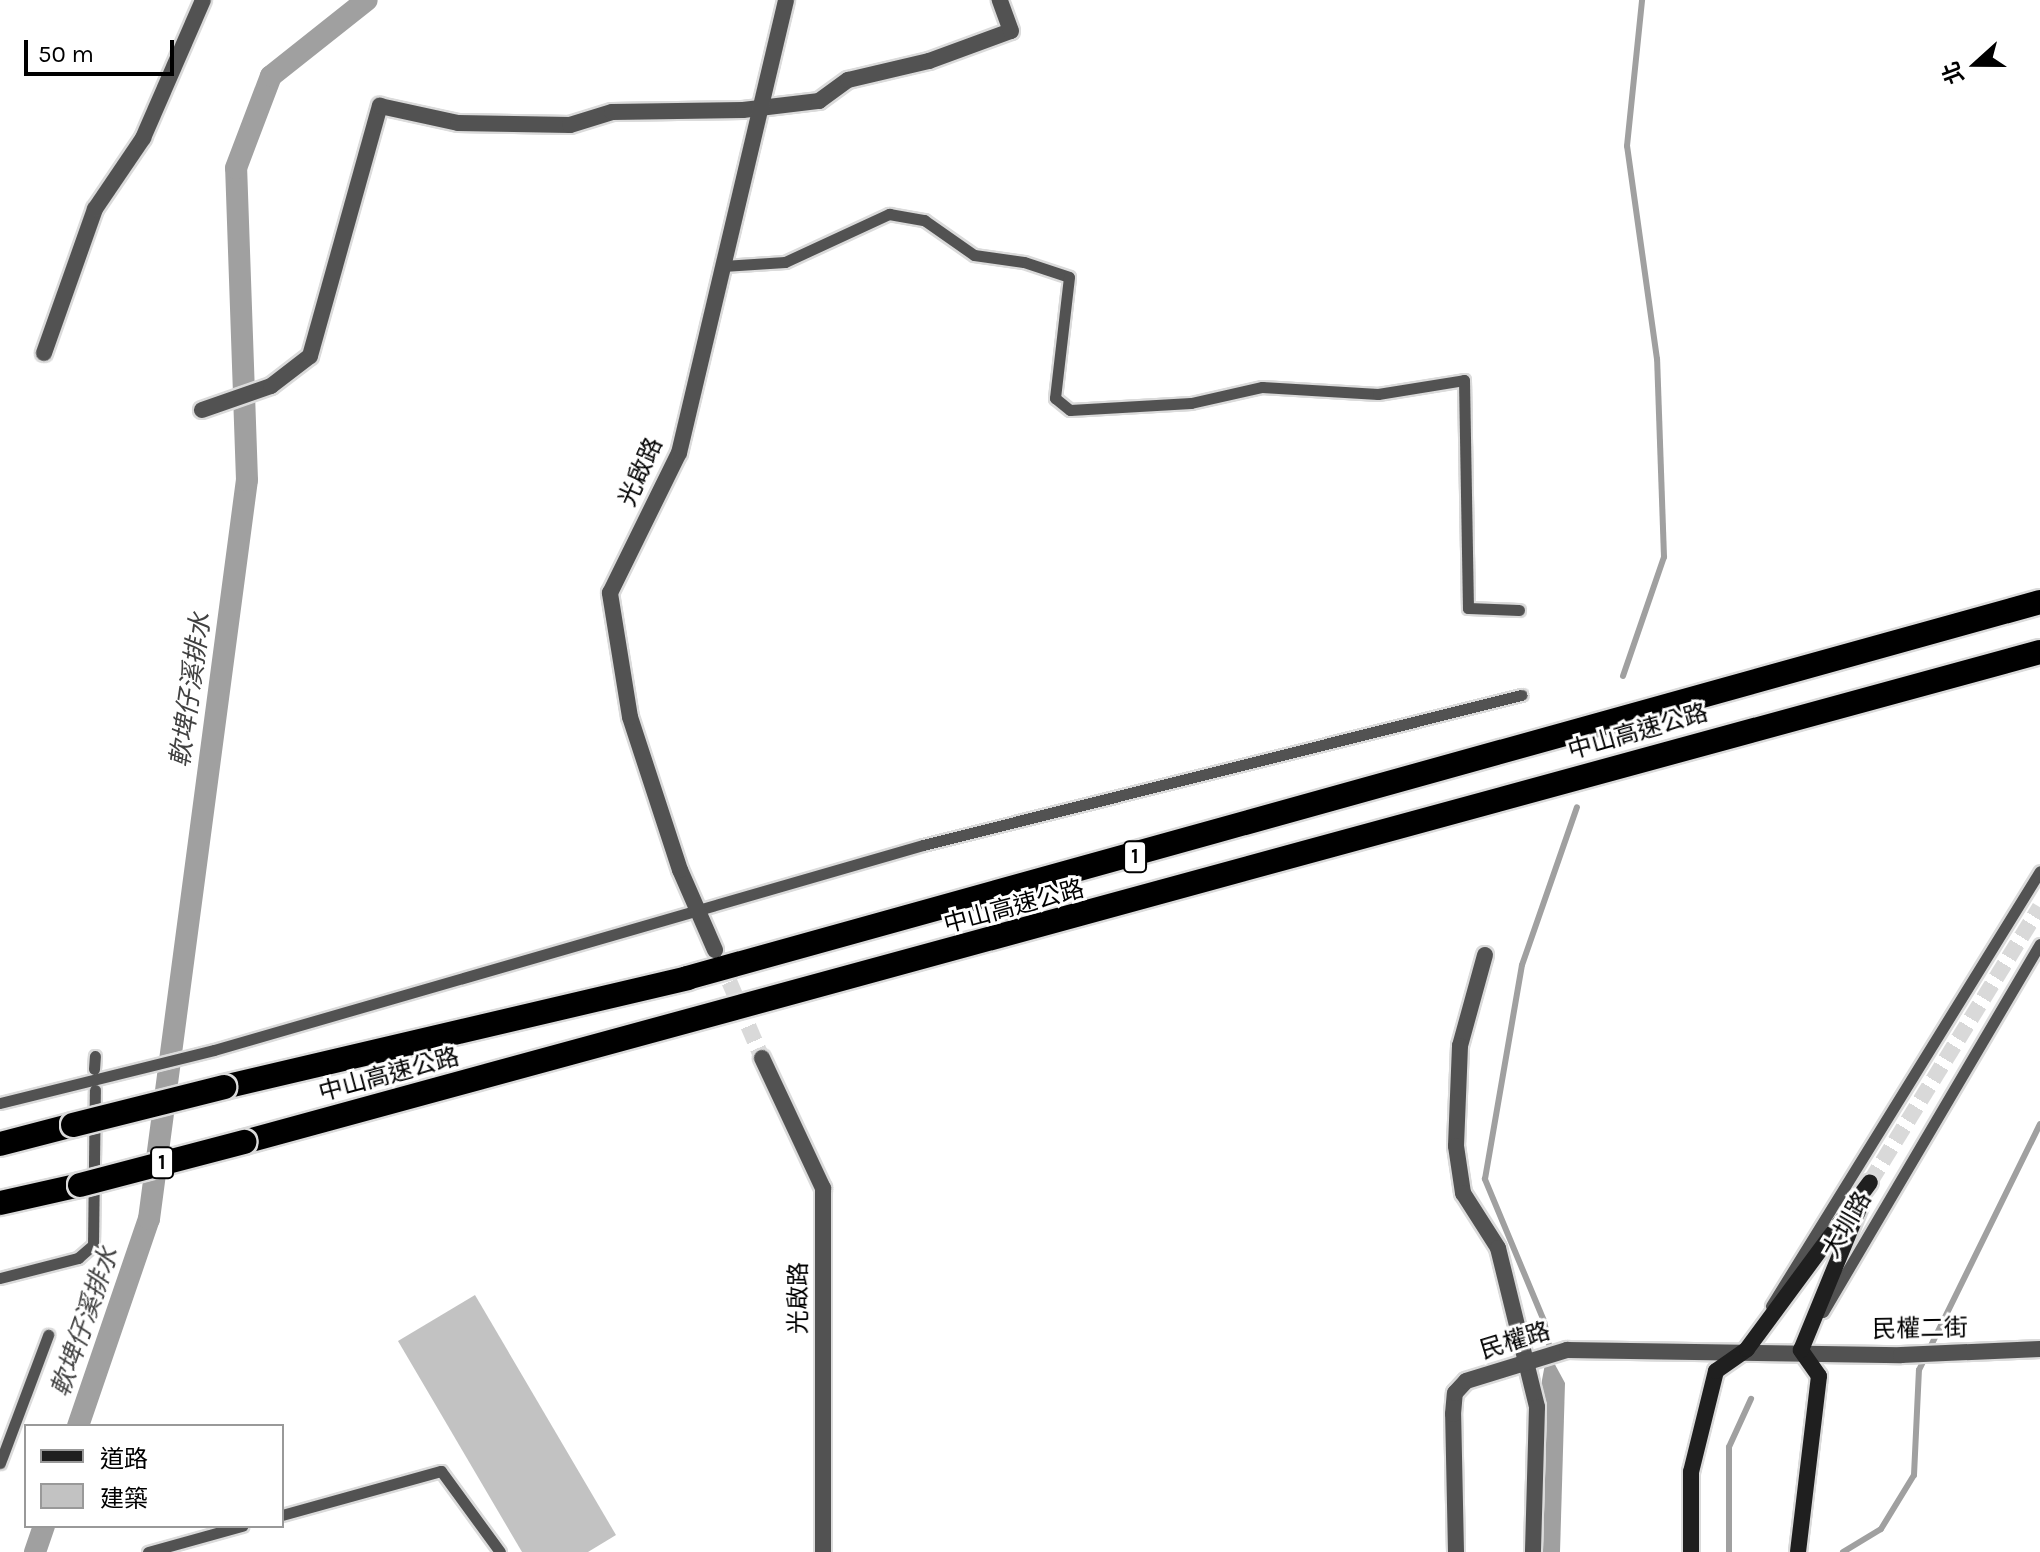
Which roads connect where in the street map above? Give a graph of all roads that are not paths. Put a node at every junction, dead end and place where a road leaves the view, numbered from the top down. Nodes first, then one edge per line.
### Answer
1 (203, 0) edge
2 (786, 0) edge
3 (1000, 0) edge
4 (760, 104) junction
5 (723, 266) junction
6 (44, 353) dead end
7 (202, 410) dead end
8 (2040, 602) edge
9 (1519, 610) dead end
10 (2040, 652) edge
11 (1521, 695) dead end
12 (2040, 871) edge
13 (699, 913) junction
14 (2040, 944) edge
15 (715, 950) tunnel mouth
16 (1485, 955) dead end
17 (95, 1056) dead end
18 (762, 1058) tunnel mouth
19 (94, 1069) dead end
20 (95, 1090) dead end
21 (0, 1103) edge
22 (0, 1144) edge
23 (0, 1203) edge
24 (0, 1278) edge
25 (48, 1335) dead end
26 (1747, 1349) junction
27 (2040, 1349) edge
28 (1801, 1350) junction
29 (1533, 1360) junction
30 (0, 1463) edge
31 (284, 1514) edge
32 (235, 1528) edge
33 (148, 1552) edge
34 (500, 1552) edge
35 (823, 1552) edge
36 (1456, 1552) edge
37 (1533, 1552) edge
38 (1691, 1552) edge
39 (1798, 1552) edge

1 - 6 street
2 - 4 street, 光啟路
3 - 4 street
4 - 5 street, 光啟路
4 - 7 street
5 - 9 lane
5 - 13 street, 光啟路
8 - 22 highway, 中山高速公路 / 1, bridge
10 - 23 highway, 中山高速公路 / 1, bridge
11 - 13 lane
12 - 26 lane, 大圳路
13 - 15 street, 光啟路
13 - 21 lane
14 - 28 lane, 大圳路
16 - 29 street
17 - 19 lane
18 - 35 street, 光啟路
20 - 24 lane
25 - 30 lane
26 - 28 street, 民權路
26 - 28 street
26 - 29 street, 民權路
26 - 38 street
27 - 28 street, 民權二街
28 - 39 street
29 - 36 street, 民權路
29 - 37 street
31 - 34 lane
32 - 33 lane

